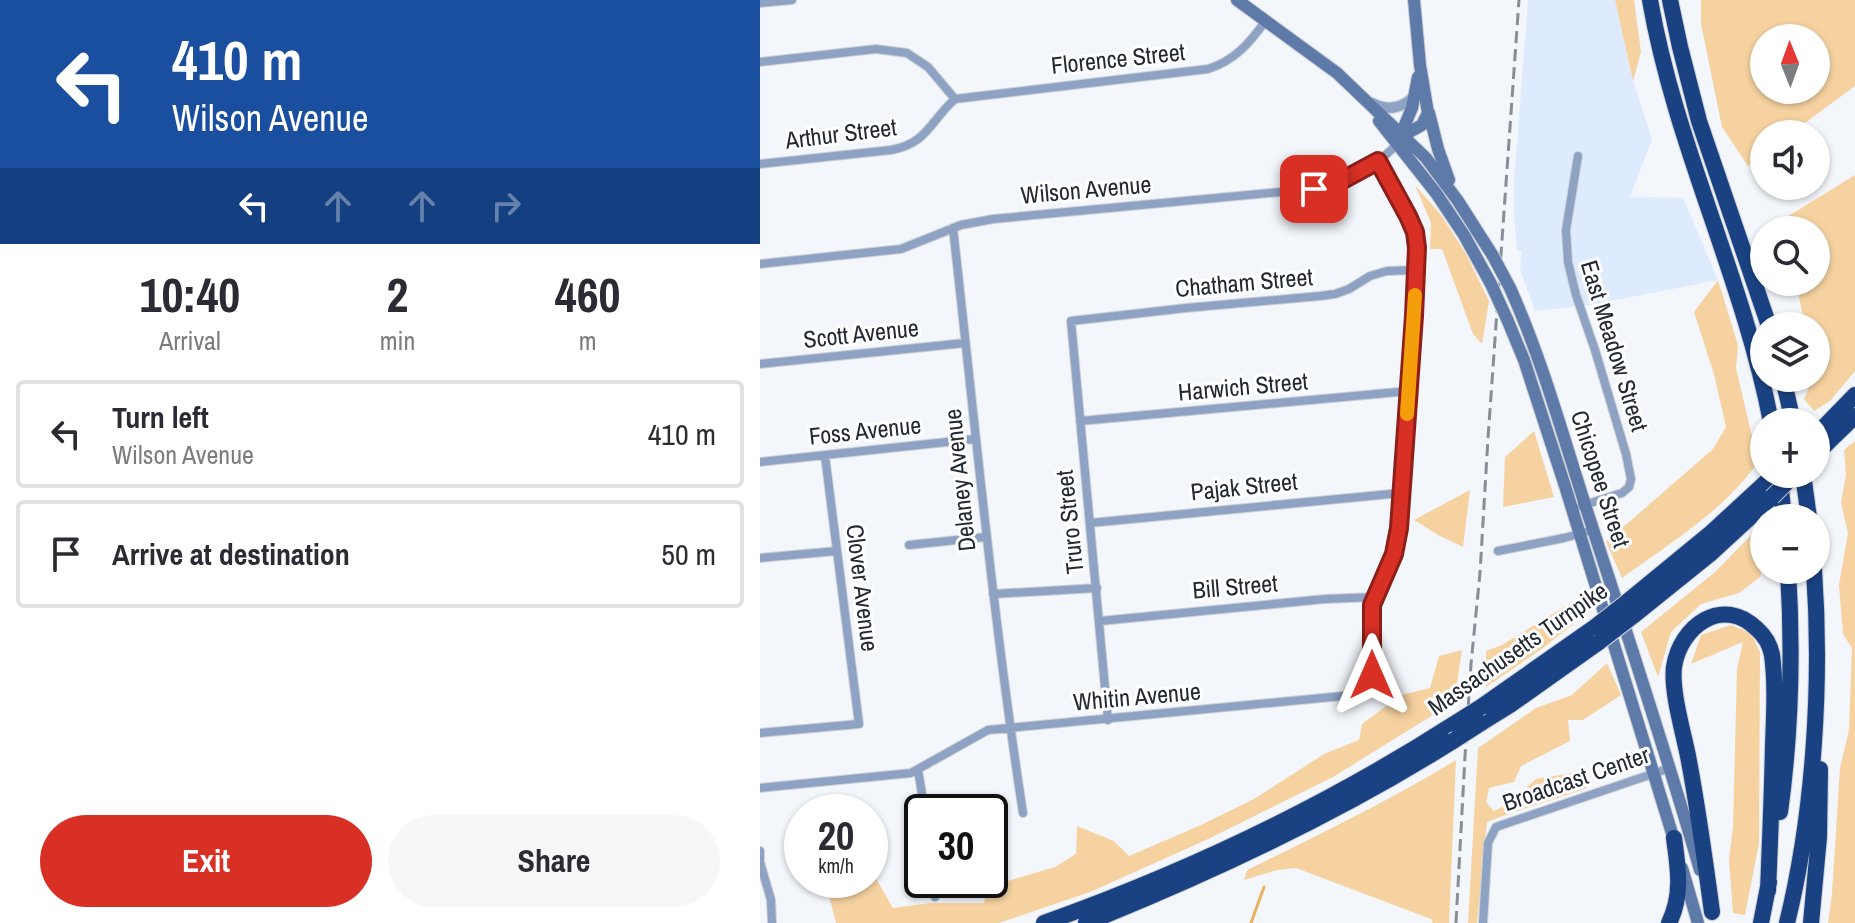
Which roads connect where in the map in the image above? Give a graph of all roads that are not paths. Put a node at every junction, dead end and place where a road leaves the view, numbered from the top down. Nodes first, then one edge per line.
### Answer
1 (792, 0) edge
2 (1237, 0) edge
3 (1414, 0) edge
4 (1650, 0) edge
5 (1670, 0) edge
6 (760, 3) edge
7 (1266, 20) junction
8 (760, 62) edge
9 (1420, 65) junction
10 (1358, 93) junction
11 (1416, 93) junction
12 (955, 99) junction
13 (1428, 108) junction
14 (1400, 140) junction
15 (1578, 156) dead end
16 (1378, 161) junction
17 (760, 164) edge
18 (1458, 201) junction
19 (953, 228) junction
20 (760, 264) edge
21 (1416, 270) junction
22 (1764, 312) edge
23 (1071, 321) joint
24 (965, 343) junction
25 (760, 364) edge
26 (1409, 391) junction
27 (1855, 395) edge
28 (1768, 408) edge
29 (1855, 416) edge
30 (1080, 421) junction
31 (1830, 421) edge
32 (975, 439) junction
33 (1830, 440) edge
34 (825, 456) junction
35 (760, 462) edge
36 (1761, 488) edge
37 (1781, 488) edge
38 (1401, 493) junction
39 (1579, 506) junction
40 (1090, 523) junction
41 (1593, 530) junction
42 (1579, 534) junction
43 (986, 537) junction
44 (909, 545) dead end
45 (837, 551) junction
46 (1498, 551) dead end
47 (760, 558) edge
48 (1789, 584) edge
49 (1814, 584) edge
50 (1097, 588) junction
51 (993, 594) junction
52 (1375, 597) junction
53 (1630, 609) junction
54 (1100, 621) junction
55 (1817, 659) junction
56 (1108, 720) junction
57 (1010, 728) junction
58 (1454, 732) junction
59 (760, 733) edge
60 (1670, 768) junction
61 (918, 770) junction
62 (1654, 773) junction
63 (760, 788) edge
64 (922, 794) edge
65 (1023, 813) dead end
66 (1674, 838) junction
67 (760, 851) edge
68 (760, 862) edge
69 (1768, 891) junction
70 (1714, 918) edge
71 (772, 923) edge
72 (1044, 923) edge
73 (1086, 923) edge
74 (1483, 923) edge
75 (1669, 923) edge
76 (1698, 923) edge
77 (1761, 923) edge
78 (1787, 923) edge
79 (1811, 923) edge

1 - 6 street
2 - 7 main road, Chicopee Street
3 - 9 main road
4 - 28 highway
5 - 22 highway
7 - 10 main road, Chicopee Street
7 - 12 street, Florence Street
8 - 12 street
9 - 11 main road
9 - 13 main road
10 - 11 street
10 - 14 main road, Chicopee Street
11 - 14 main road
12 - 17 street, Arthur Street
13 - 14 main road
13 - 18 main road
14 - 16 street, Wilson Avenue
14 - 18 main road, Chicopee Street
14 - 39 main road, Chicopee Street, bridge
15 - 39 street, East Meadow Street
16 - 19 street, Wilson Avenue
16 - 21 street
18 - 39 main road, Chicopee Street, bridge
19 - 20 street, Wilson Avenue
19 - 24 street, Delaney Avenue
21 - 23 street, Chatham Street
21 - 26 street
23 - 30 street, Truro Street
24 - 25 street, Scott Avenue
24 - 32 street, Delaney Avenue
26 - 30 street, Harwich Street
26 - 38 street
27 - 31 highway
29 - 33 highway
30 - 40 street, Truro Street
32 - 34 street, Foss Avenue
32 - 43 street, Delaney Avenue
34 - 35 street, Foss Avenue
34 - 45 street, Clover Avenue
36 - 53 highway, Massachusetts Turnpike
37 - 53 highway, Massachusetts Turnpike, bridge
38 - 40 street, Pajak Street
38 - 52 street
39 - 41 main road, Chicopee Street
39 - 42 main road, Chicopee Street
40 - 50 street, Truro Street
41 - 42 street
41 - 60 main road, Chicopee Street
42 - 46 street
42 - 62 main road, Chicopee Street
43 - 44 street
43 - 51 street, Delaney Avenue
45 - 47 street
45 - 59 street, Clover Avenue
48 - 69 highway
49 - 55 highway
50 - 51 street
50 - 54 street, Truro Street
51 - 57 street, Delaney Avenue
52 - 54 street, Bill Street
52 - 56 street, Whitin Avenue
53 - 58 highway, Massachusetts Turnpike, bridge
54 - 56 street, Truro Street
55 - 78 highway
55 - 79 highway
56 - 57 street, Whitin Avenue
57 - 61 street, Whitin Avenue
57 - 65 street, Delaney Avenue
58 - 72 highway, Massachusetts Turnpike
58 - 73 highway, Massachusetts Turnpike
60 - 62 street, Broadcast Center
60 - 70 main road, Chicopee Street
61 - 63 street
61 - 64 street
62 - 66 main road, Chicopee Street
62 - 74 street, Broadcast Center
66 - 75 highway
66 - 76 main road, Chicopee Street
67 - 68 street
68 - 71 street
69 - 70 highway
69 - 77 highway

